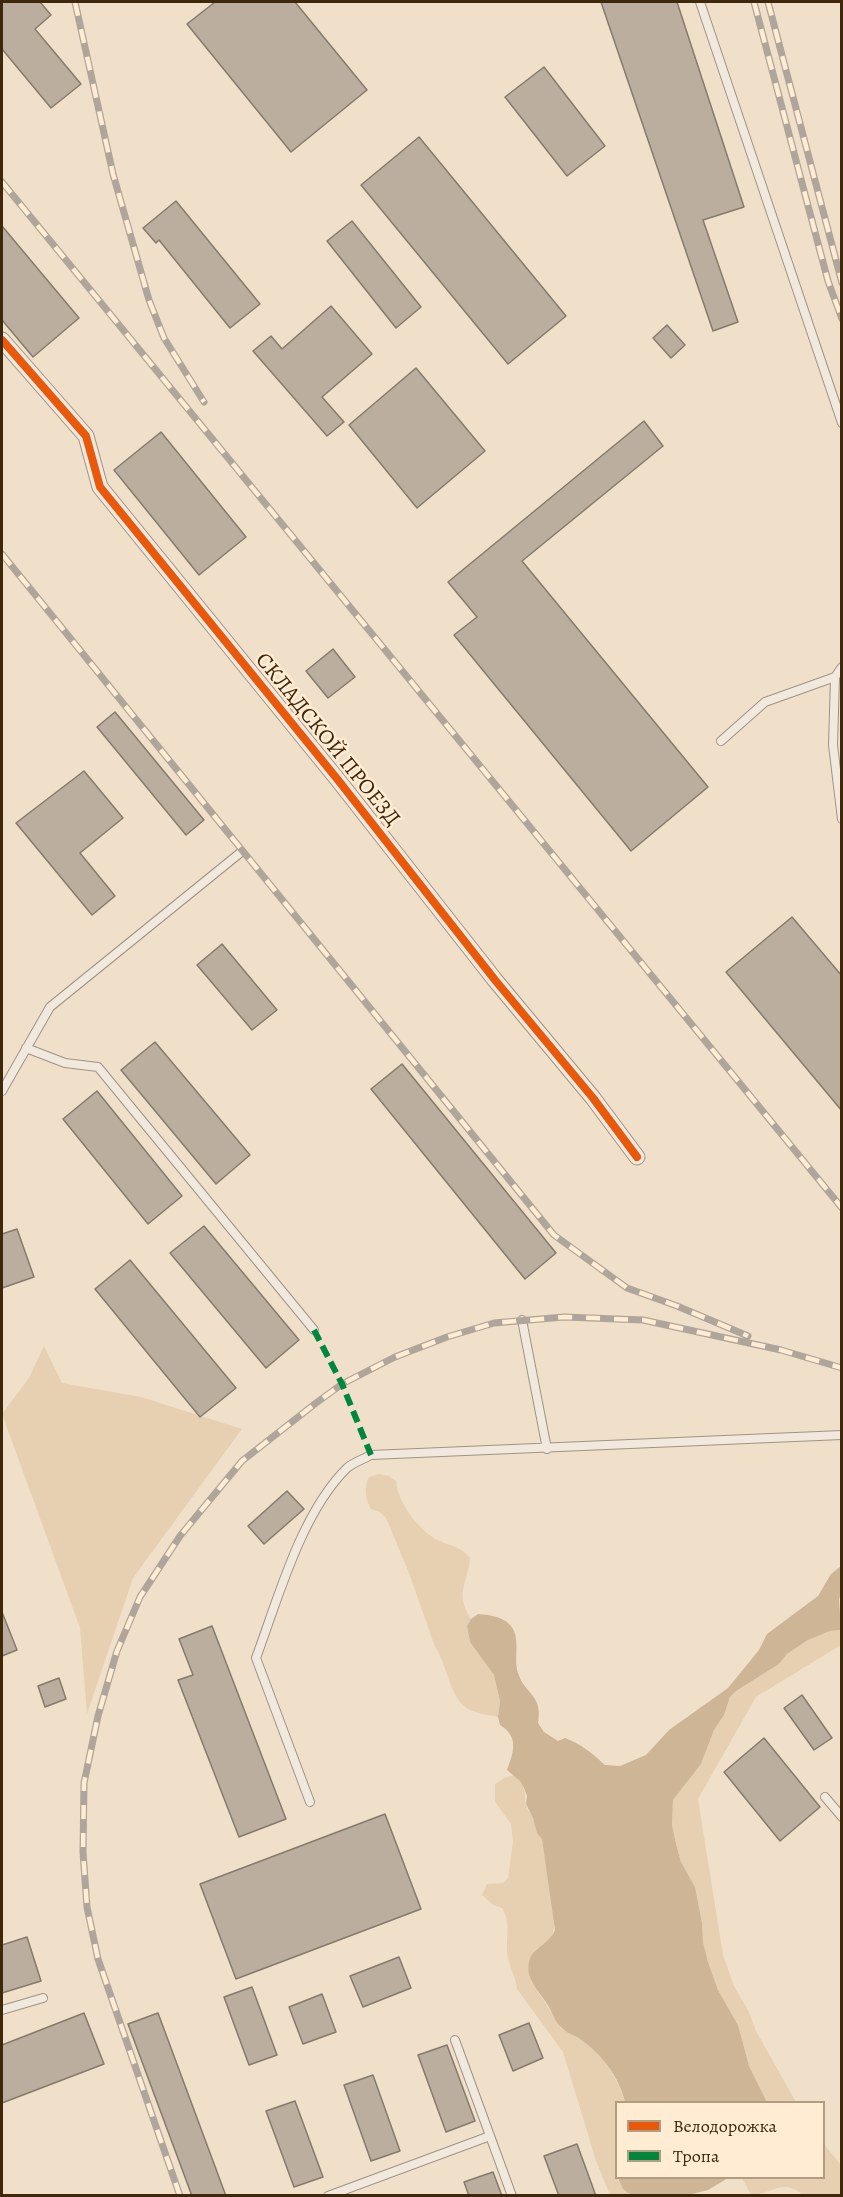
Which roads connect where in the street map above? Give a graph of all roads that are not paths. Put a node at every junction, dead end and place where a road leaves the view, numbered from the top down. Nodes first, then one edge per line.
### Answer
1 (700, 2) edge
2 (2, 340) edge
3 (842, 423) edge
4 (842, 667) edge
5 (835, 677) junction
6 (721, 741) dead end
7 (842, 819) edge
8 (240, 853) dead end
9 (26, 1048) junction
10 (2, 1091) edge
11 (638, 1157) dead end
12 (522, 1320) dead end
13 (314, 1330) dead end
14 (842, 1435) edge
15 (547, 1449) junction
16 (825, 1797) dead end
17 (310, 1802) dead end
18 (842, 1817) edge
19 (43, 1998) dead end
20 (2, 2010) edge
21 (455, 2040) dead end
22 (490, 2136) junction
23 (328, 2196) edge
24 (512, 2196) edge

1 - 3 lane
2 - 11 street, СКЛАДСКОЙ ПРОЕЗД
4 - 5 lane
5 - 6 lane
5 - 7 lane
8 - 9 lane
9 - 10 lane
9 - 13 lane
12 - 15 lane
14 - 15 lane
15 - 17 lane
16 - 18 lane
19 - 20 lane
21 - 22 lane
22 - 23 lane
22 - 24 lane

